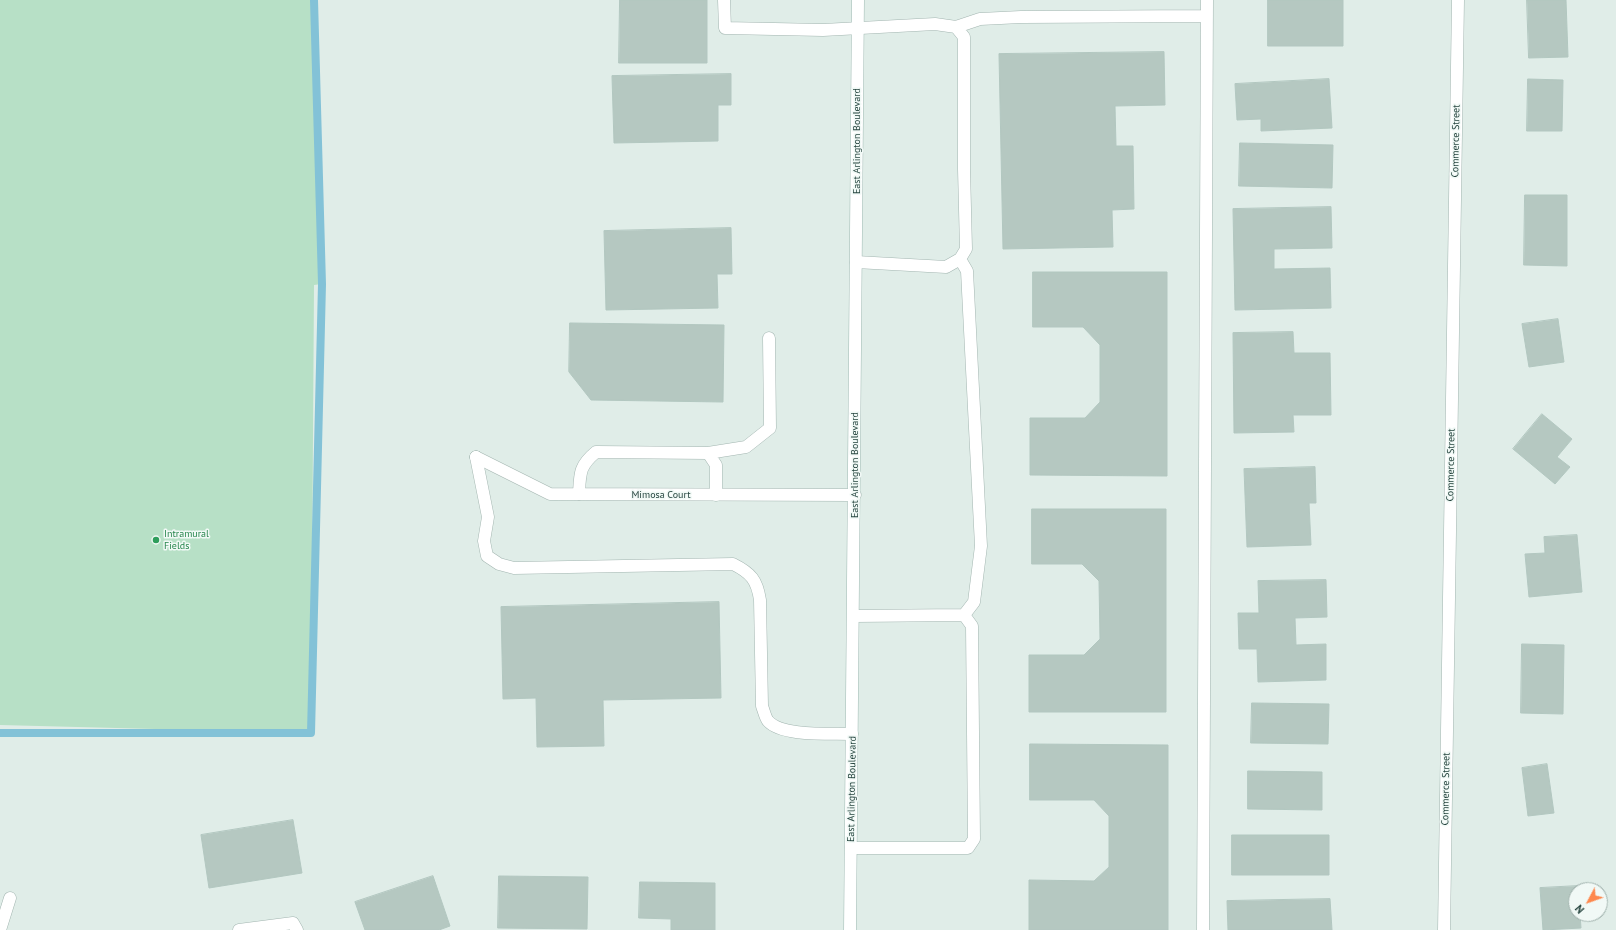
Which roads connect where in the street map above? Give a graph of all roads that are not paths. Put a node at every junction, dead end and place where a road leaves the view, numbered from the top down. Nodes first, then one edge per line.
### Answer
1 (724, 0) edge
2 (858, 0) edge
3 (1207, 0) edge
4 (1458, 0) edge
5 (1207, 16) junction
6 (956, 27) junction
7 (858, 28) junction
8 (960, 259) junction
9 (856, 262) junction
10 (769, 338) dead end
11 (708, 453) junction
12 (578, 494) junction
13 (716, 495) junction
14 (855, 495) junction
15 (964, 615) junction
16 (854, 616) junction
17 (852, 734) junction
18 (851, 848) junction
19 (10, 898) dead end
20 (0, 930) edge
21 (239, 930) edge
22 (297, 930) edge
23 (850, 930) edge
24 (1203, 930) edge
25 (1444, 930) edge

1 - 7 street
2 - 7 street, East Arlington Boulevard
3 - 5 street
4 - 25 street, Commerce Street
5 - 6 street
5 - 24 street
6 - 7 street
6 - 8 street
7 - 9 street, East Arlington Boulevard
8 - 9 street
8 - 15 street
9 - 14 street, East Arlington Boulevard
10 - 11 street
11 - 12 street
11 - 13 street
12 - 13 street, Mimosa Court
12 - 17 street, Mimosa Court
13 - 14 street, Mimosa Court
14 - 16 street, East Arlington Boulevard
15 - 16 street
15 - 18 street
16 - 17 street, East Arlington Boulevard
17 - 18 street, East Arlington Boulevard
18 - 23 street, East Arlington Boulevard
19 - 20 street
21 - 22 street

